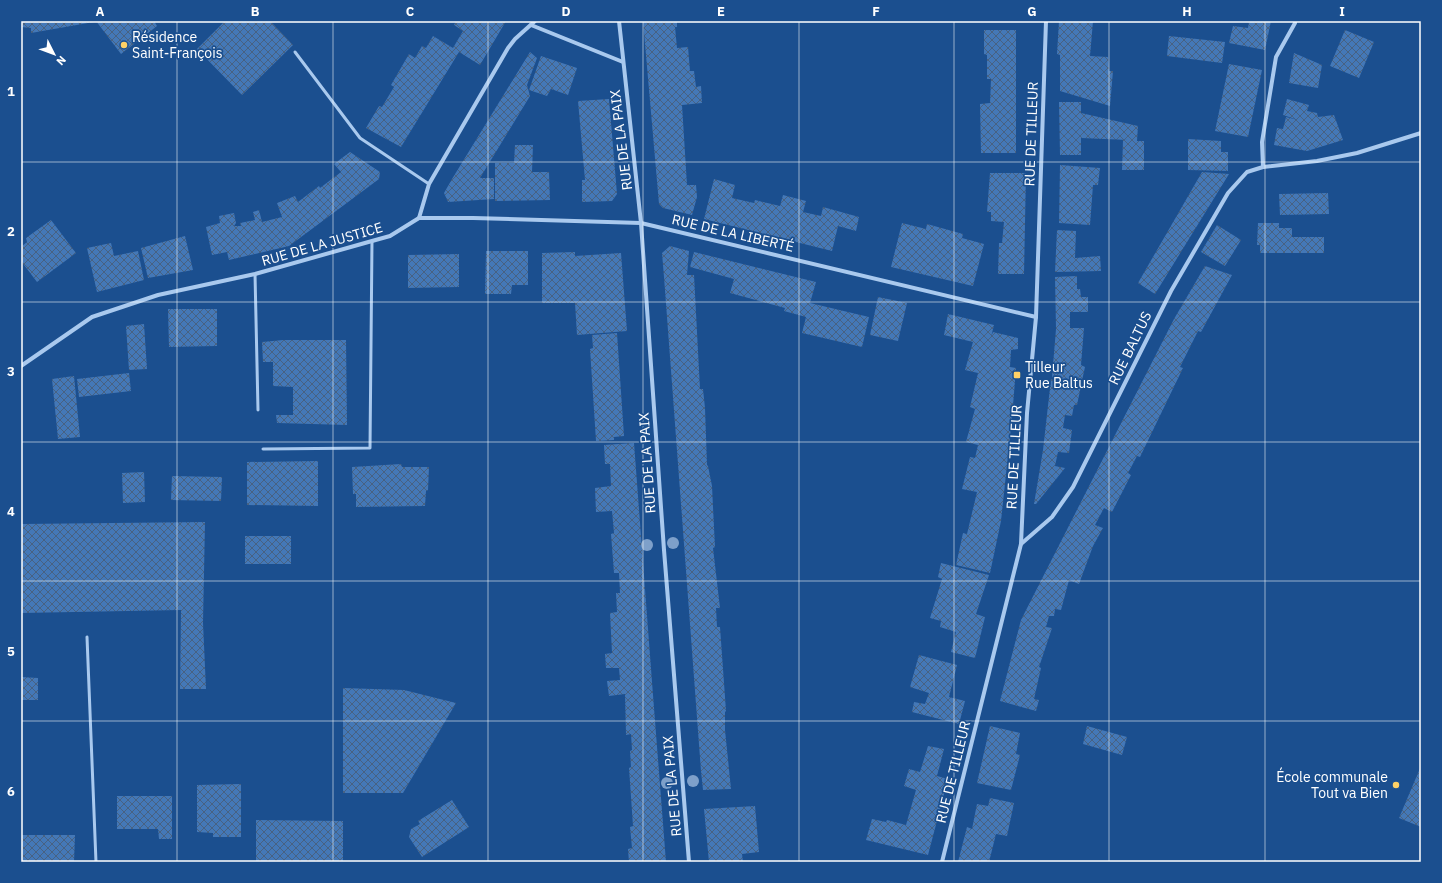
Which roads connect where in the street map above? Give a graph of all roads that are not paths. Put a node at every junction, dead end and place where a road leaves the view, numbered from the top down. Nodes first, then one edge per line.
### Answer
1 (619, 21) edge
2 (1046, 21) edge
3 (533, 22) edge
4 (1295, 23) dead end
5 (295, 52) dead end
6 (623, 62) junction
7 (1421, 133) edge
8 (1264, 167) junction
9 (430, 184) junction
10 (420, 218) junction
11 (642, 223) junction
12 (372, 241) junction
13 (255, 274) junction
14 (1036, 317) junction
15 (21, 366) edge
16 (258, 410) dead end
17 (263, 449) dead end
18 (1021, 544) junction
19 (87, 637) dead end
20 (96, 862) edge
21 (689, 862) edge
22 (942, 862) edge

1 - 6 street, RUE DE LA PAIX
2 - 14 street, RUE DE TILLEUR
3 - 6 street
3 - 9 street
4 - 8 street
5 - 9 lane
6 - 11 street, RUE DE LA PAIX
7 - 8 street, RUE BALTUS
8 - 18 street, RUE BALTUS
9 - 10 street
10 - 11 street, RUE DE LA LIBERTÉ
10 - 12 street, RUE DE LA JUSTICE
11 - 14 street, RUE DE LA LIBERTÉ
11 - 21 street, RUE DE LA PAIX
12 - 13 street, RUE DE LA JUSTICE
12 - 17 lane
13 - 15 street, RUE DE LA JUSTICE
13 - 16 lane
14 - 18 street, RUE DE TILLEUR
18 - 22 street, RUE DE TILLEUR
19 - 20 lane

